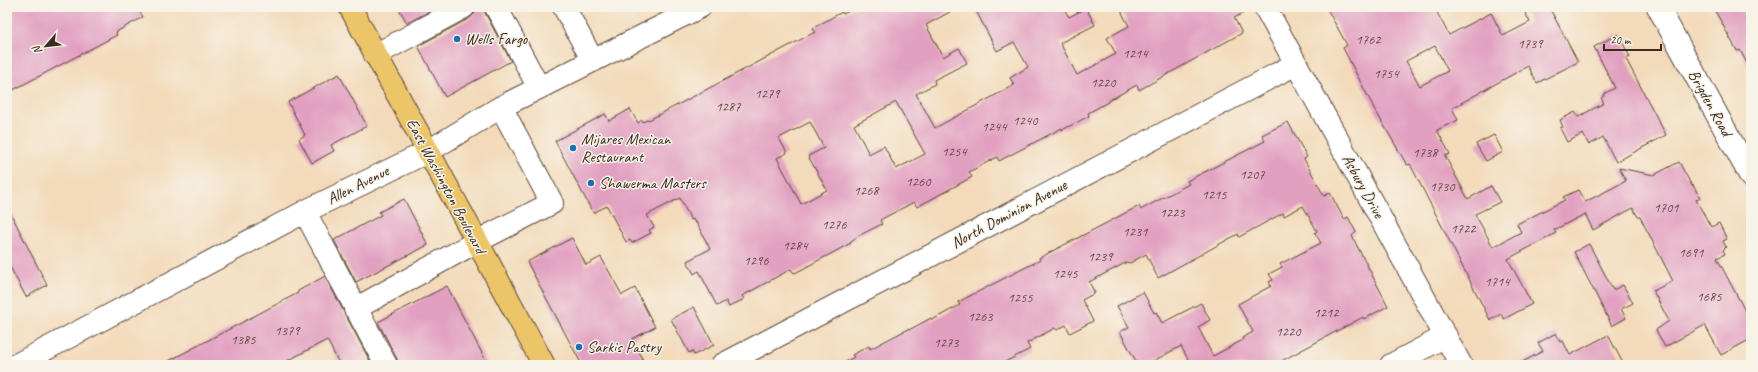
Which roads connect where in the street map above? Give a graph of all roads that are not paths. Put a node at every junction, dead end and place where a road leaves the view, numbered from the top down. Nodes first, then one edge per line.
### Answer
1 (350, 7) edge
2 (464, 7) edge
3 (496, 7) edge
4 (564, 7) edge
5 (700, 7) edge
6 (1265, 7) edge
7 (1658, 7) edge
8 (375, 55) junction
9 (593, 61) junction
10 (1296, 64) junction
11 (539, 88) junction
12 (501, 107) junction
13 (428, 152) junction
14 (1751, 177) edge
15 (305, 212) junction
16 (476, 242) junction
17 (355, 309) junction
18 (1446, 336) junction
19 (16, 365) edge
20 (386, 365) edge
21 (544, 365) edge
22 (722, 365) edge
23 (1391, 365) edge
24 (1461, 365) edge

1 - 8 main road, East Washington Boulevard
2 - 8 street
3 - 11 street
4 - 9 street
5 - 9 street, Allen Avenue
6 - 10 street, Asbury Drive
7 - 14 street, Brigden Road
8 - 13 main road, East Washington Boulevard
9 - 11 street, Allen Avenue
10 - 18 street, Asbury Drive
10 - 22 street, North Dominion Avenue
11 - 12 street, Allen Avenue
12 - 13 street, Allen Avenue
12 - 16 street
13 - 15 street, Allen Avenue
13 - 16 main road, East Washington Boulevard
15 - 17 street
15 - 19 street, Allen Avenue
16 - 17 street
16 - 21 main road, East Washington Boulevard
17 - 20 street
18 - 23 street
18 - 24 street, Asbury Drive

